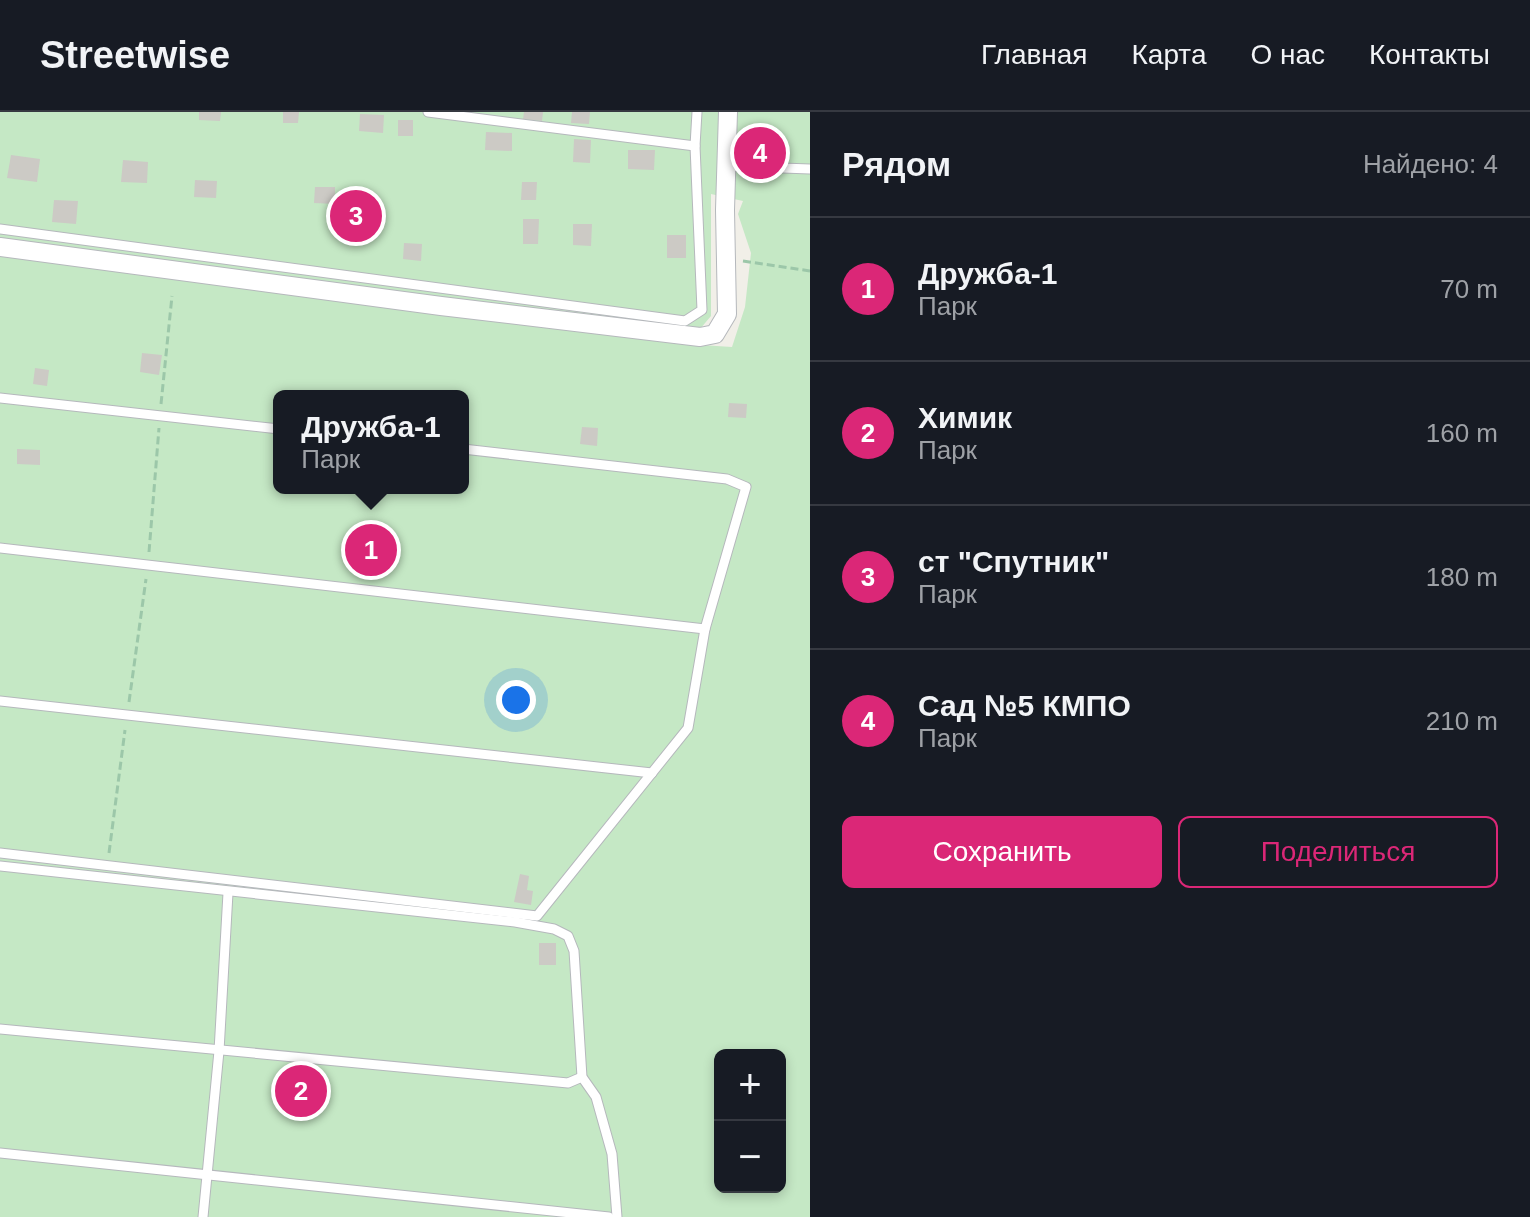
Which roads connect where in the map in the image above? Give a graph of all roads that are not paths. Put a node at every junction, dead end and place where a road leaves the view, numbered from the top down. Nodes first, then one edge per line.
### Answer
1 (428, 112) edge
2 (697, 112) edge
3 (728, 112) edge
4 (695, 146) junction
5 (728, 166) junction
6 (810, 169) edge
7 (0, 229) edge
8 (0, 247) edge
9 (0, 398) edge
10 (273, 428) edge
11 (469, 450) edge
12 (0, 548) edge
13 (705, 629) junction
14 (0, 701) edge
15 (652, 773) junction
16 (0, 853) edge
17 (0, 866) edge
18 (228, 893) junction
19 (0, 1029) edge
20 (219, 1051) junction
21 (582, 1077) junction
22 (0, 1153) edge
23 (208, 1174) junction
24 (203, 1217) edge
25 (609, 1217) edge
26 (617, 1217) edge

1 - 4 lane
2 - 4 lane
3 - 5 street
4 - 7 lane
5 - 6 lane
5 - 8 street
9 - 10 lane
11 - 13 lane
12 - 13 lane
13 - 15 lane
14 - 15 lane
15 - 16 lane
17 - 18 lane
18 - 20 lane
18 - 21 lane
19 - 20 lane
20 - 21 lane
20 - 23 lane
21 - 26 lane
22 - 23 lane
23 - 24 lane
23 - 25 lane

